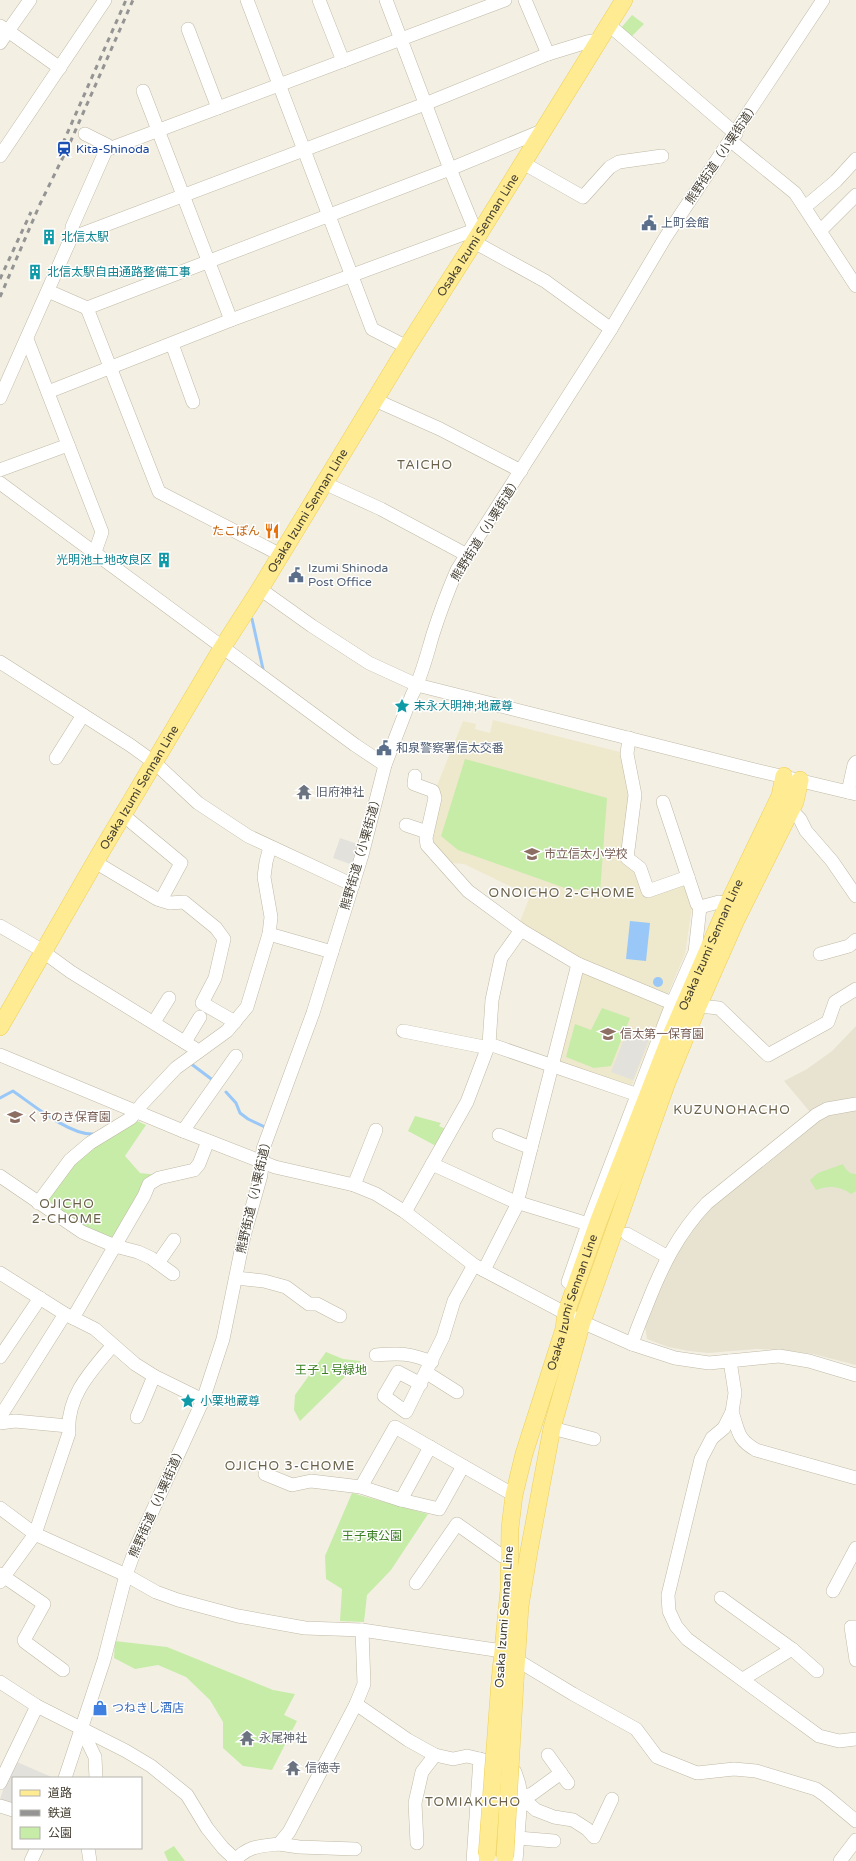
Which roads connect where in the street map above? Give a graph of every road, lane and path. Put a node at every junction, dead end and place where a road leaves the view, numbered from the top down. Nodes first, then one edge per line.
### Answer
1 (30, 0) edge
2 (105, 0) edge
3 (248, 0) edge
4 (319, 0) edge
5 (386, 0) edge
6 (505, 0) edge
7 (525, 0) edge
8 (624, 0) edge
9 (823, 0) edge
10 (609, 25) junction
11 (4, 28) edge
12 (188, 29) dead end
13 (400, 39) junction
14 (599, 40) junction
15 (0, 43) edge
16 (548, 54) junction
17 (343, 61) junction
18 (60, 68) junction
19 (280, 84) junction
20 (143, 91) dead end
21 (425, 104) junction
22 (218, 108) junction
23 (544, 130) junction
24 (159, 131) junction
25 (85, 134) dead end
26 (734, 137) junction
27 (106, 150) junction
28 (305, 150) junction
29 (0, 156) edge
30 (662, 156) dead end
31 (856, 159) edge
32 (523, 163) junction
33 (450, 169) junction
34 (184, 196) junction
35 (856, 196) edge
36 (805, 207) junction
37 (328, 215) junction
38 (820, 231) junction
39 (71, 238) junction
40 (476, 239) junction
41 (209, 261) junction
42 (352, 276) junction
43 (856, 286) edge
44 (48, 291) junction
45 (88, 308) junction
46 (231, 320) junction
47 (611, 329) junction
48 (27, 339) junction
49 (172, 344) junction
50 (407, 347) junction
51 (110, 368) junction
52 (48, 392) junction
53 (0, 398) edge
54 (375, 400) junction
55 (193, 402) dead end
56 (68, 445) junction
57 (0, 470) edge
58 (521, 471) junction
59 (0, 483) edge
60 (324, 483) junction
61 (95, 552) junction
62 (281, 555) junction
63 (468, 555) junction
64 (260, 589) junction
65 (222, 648) junction
66 (0, 662) edge
67 (417, 685) junction
68 (83, 715) junction
69 (629, 738) junction
70 (56, 758) dead end
71 (856, 762) edge
72 (154, 763) junction
73 (385, 765) junction
74 (415, 776) dead end
75 (792, 778) junction
76 (852, 793) edge
77 (663, 802) dead end
78 (791, 810) junction
79 (123, 815) junction
80 (406, 825) dead end
81 (427, 832) junction
82 (270, 847) junction
83 (95, 862) junction
84 (688, 877) junction
85 (353, 885) junction
86 (856, 896) edge
87 (161, 900) junction
88 (728, 904) junction
89 (700, 907) junction
90 (0, 926) edge
91 (521, 930) junction
92 (269, 934) junction
93 (856, 940) edge
94 (44, 952) junction
95 (332, 952) junction
96 (820, 954) dead end
97 (578, 964) junction
98 (856, 989) edge
99 (169, 998) dead end
100 (685, 1005) junction
101 (200, 1017) dead end
102 (154, 1022) junction
103 (235, 1022) junction
104 (0, 1027) edge
105 (403, 1031) dead end
106 (185, 1042) junction
107 (489, 1044) junction
108 (198, 1052) junction
109 (0, 1056) edge
110 (236, 1056) dead end
111 (553, 1065) junction
112 (638, 1095) junction
113 (856, 1104) edge
114 (137, 1112) junction
115 (376, 1130) dead end
116 (183, 1132) junction
117 (500, 1135) dead end
118 (208, 1141) junction
119 (531, 1148) junction
120 (262, 1162) junction
121 (432, 1164) junction
122 (0, 1176) edge
123 (354, 1185) junction
124 (517, 1202) junction
125 (38, 1203) junction
126 (405, 1212) junction
127 (588, 1224) junction
128 (627, 1234) dead end
129 (174, 1240) dead end
130 (115, 1246) junction
131 (668, 1257) junction
132 (158, 1263) junction
133 (479, 1267) junction
134 (0, 1273) edge
135 (173, 1274) dead end
136 (236, 1278) junction
137 (40, 1298) junction
138 (566, 1313) junction
139 (69, 1316) junction
140 (340, 1316) dead end
141 (582, 1322) junction
142 (632, 1344) junction
143 (113, 1345) junction
144 (376, 1356) dead end
145 (0, 1357) edge
146 (730, 1361) junction
147 (426, 1373) junction
148 (154, 1376) junction
149 (856, 1376) edge
150 (457, 1392) dead end
151 (203, 1400) junction
152 (732, 1412) junction
153 (0, 1417) edge
154 (137, 1417) dead end
155 (0, 1423) edge
156 (68, 1426) junction
157 (552, 1428) junction
158 (594, 1439) dead end
159 (430, 1447) junction
160 (463, 1466) junction
161 (265, 1474) dead end
162 (856, 1478) edge
163 (361, 1487) junction
164 (514, 1495) junction
165 (402, 1500) junction
166 (0, 1508) edge
167 (35, 1534) junction
168 (856, 1548) edge
169 (509, 1558) junction
170 (126, 1575) junction
171 (1, 1578) edge
172 (416, 1583) dead end
173 (833, 1591) dead end
174 (721, 1598) dead end
175 (856, 1626) edge
176 (362, 1630) junction
177 (792, 1649) junction
178 (509, 1654) junction
179 (856, 1660) edge
180 (63, 1670) dead end
181 (817, 1672) dead end
182 (743, 1679) junction
183 (0, 1682) edge
184 (508, 1682) junction
185 (356, 1704) junction
186 (37, 1706) junction
187 (81, 1728) junction
188 (856, 1739) edge
189 (112, 1745) junction
190 (435, 1755) junction
191 (548, 1755) dead end
192 (96, 1757) junction
193 (480, 1759) junction
194 (65, 1777) edge
195 (96, 1777) edge
196 (0, 1783) edge
197 (521, 1797) junction
198 (612, 1799) dead end
199 (0, 1806) edge
200 (12, 1810) edge
201 (856, 1821) edge
202 (518, 1838) junction
203 (856, 1840) edge
204 (554, 1841) dead end
205 (417, 1843) dead end
206 (279, 1844) junction
207 (37, 1849) edge
208 (355, 1849) dead end
209 (482, 1859) edge
210 (509, 1860) edge
211 (31, 1861) edge
212 (236, 1861) edge
213 (840, 1861) edge

1 - 11 street
2 - 18 street
3 - 19 street
4 - 17 street
5 - 13 street
6 - 13 street
7 - 16 street
8 - 10 main road, Osaka Izumi Sennan Line
9 - 26 street, 熊野街道（小栗街道）
10 - 14 main road, Osaka Izumi Sennan Line
10 - 26 street
11 - 15 street
11 - 18 street
12 - 22 street
13 - 17 street
13 - 21 street
14 - 16 street
14 - 23 main road, Osaka Izumi Sennan Line
16 - 21 street
17 - 19 street
18 - 29 street
19 - 22 street
19 - 28 street
20 - 24 street
21 - 28 street
21 - 33 street
22 - 24 street
23 - 32 main road, Osaka Izumi Sennan Line
23 - 33 street
24 - 27 street
24 - 34 street
25 - 27 street
26 - 36 street
26 - 47 street, 熊野街道（小栗街道）
27 - 39 street
28 - 34 street
28 - 37 street
30 - 32 street
31 - 36 street
32 - 40 main road, Osaka Izumi Sennan Line
33 - 37 street
33 - 40 street
34 - 39 street
34 - 41 street
35 - 38 street
36 - 38 street
37 - 41 street
37 - 42 street
38 - 43 street
39 - 44 street
40 - 42 street
40 - 47 street
40 - 50 main road, Osaka Izumi Sennan Line
41 - 45 street
41 - 46 street
42 - 46 street
42 - 50 street
44 - 45 street
44 - 48 street
45 - 51 street
46 - 49 street
47 - 58 street, 熊野街道（小栗街道）
48 - 52 street
48 - 53 street
49 - 51 street
49 - 55 street
50 - 54 main road, Osaka Izumi Sennan Line
51 - 52 street
51 - 62 street
52 - 56 street
54 - 58 street
54 - 60 main road, Osaka Izumi Sennan Line
56 - 57 street
56 - 61 street
58 - 63 street, 熊野街道（小栗街道）
59 - 61 street
60 - 62 main road, Osaka Izumi Sennan Line
60 - 63 street
61 - 65 street
62 - 64 main road, Osaka Izumi Sennan Line
63 - 67 street, 熊野街道（小栗街道）
64 - 65 main road, Osaka Izumi Sennan Line
64 - 67 street
65 - 72 main road, Osaka Izumi Sennan Line
65 - 73 street
66 - 68 street
67 - 69 street
67 - 73 street, 熊野街道（小栗街道）
68 - 70 street
68 - 72 street
69 - 75 street
69 - 84 street
71 - 76 street
72 - 79 main road, Osaka Izumi Sennan Line
72 - 82 street
73 - 85 street, 熊野街道（小栗街道）
74 - 81 street
75 - 76 street
75 - 78 main road, Osaka Izumi Sennan Line
75 - 88 main road, Osaka Izumi Sennan Line
77 - 84 street
78 - 86 street
78 - 100 main road, Osaka Izumi Sennan Line
79 - 83 main road, Osaka Izumi Sennan Line
79 - 87 street
80 - 81 street
81 - 91 street
82 - 85 street
82 - 92 street
83 - 87 street
83 - 94 main road, Osaka Izumi Sennan Line
84 - 89 street
85 - 95 street, 熊野街道（小栗街道）
87 - 103 street
88 - 89 street
88 - 100 main road, Osaka Izumi Sennan Line
89 - 100 street
90 - 94 street
91 - 97 street
91 - 107 street
92 - 95 street
92 - 103 street
93 - 96 street
94 - 102 street
94 - 104 main road, Osaka Izumi Sennan Line
95 - 120 street, 熊野街道（小栗街道）
97 - 100 street
97 - 111 street
98 - 100 street
99 - 102 street
100 - 112 street
100 - 138 main road, Osaka Izumi Sennan Line
100 - 141 main road, Osaka Izumi Sennan Line
101 - 106 street
102 - 106 street
103 - 108 street
105 - 107 street
106 - 108 street
107 - 111 street
107 - 121 street
108 - 114 street
109 - 114 street
110 - 116 street
111 - 112 street
111 - 119 street
112 - 127 street
113 - 131 street
114 - 116 street
114 - 125 street
115 - 123 street
116 - 118 street
117 - 119 street
118 - 120 street
118 - 130 street
119 - 124 street
120 - 123 street
120 - 136 street, 熊野街道（小栗街道）
121 - 124 street
121 - 126 street
122 - 125 street
123 - 126 street
124 - 127 street
124 - 133 street
125 - 130 street
126 - 133 street
127 - 138 street
128 - 131 street
129 - 132 street
130 - 132 street
130 - 139 street
131 - 142 street
132 - 135 street
133 - 138 street
133 - 147 street
134 - 137 street
136 - 140 street
136 - 151 street, 熊野街道（小栗街道）
137 - 139 street
137 - 145 street
138 - 141 street
138 - 164 main road, Osaka Izumi Sennan Line
139 - 143 street
139 - 153 street
141 - 142 street
141 - 157 main road, Osaka Izumi Sennan Line
142 - 146 street
143 - 148 street
143 - 156 street
144 - 147 street
146 - 149 street
146 - 152 street
147 - 150 street
148 - 151 street
148 - 154 street
151 - 170 street, 熊野街道（小栗街道）
152 - 162 street
152 - 182 street
155 - 156 street
156 - 167 street
157 - 158 street
157 - 178 main road, Osaka Izumi Sennan Line
159 - 160 street
159 - 163 street
159 - 165 street
160 - 164 street
160 - 165 street
161 - 163 street
163 - 165 street
164 - 169 main road, Osaka Izumi Sennan Line
166 - 167 street
167 - 170 street
167 - 171 street
168 - 173 street
169 - 172 street
169 - 178 main road, Osaka Izumi Sennan Line
170 - 176 street
170 - 187 street, 熊野街道（小栗街道）
171 - 180 street
174 - 177 street
175 - 179 street
176 - 178 street
176 - 185 street
177 - 181 street
177 - 182 street
178 - 184 main road, Osaka Izumi Sennan Line
178 - 201 street
182 - 188 street
183 - 186 street
184 - 209 main road, Osaka Izumi Sennan Line, bridge
184 - 210 main road, Osaka Izumi Sennan Line, bridge
185 - 190 street
185 - 206 street
186 - 187 street
186 - 196 street
187 - 189 street
187 - 192 street
187 - 194 street, 熊野街道（小栗街道）
189 - 192 street
189 - 212 street
190 - 193 street
190 - 205 street
191 - 197 street
192 - 195 street
193 - 197 street
193 - 209 street
197 - 198 street
197 - 202 street
199 - 200 street
202 - 204 street
202 - 210 street
203 - 213 street
206 - 208 street
206 - 212 street
207 - 211 street

